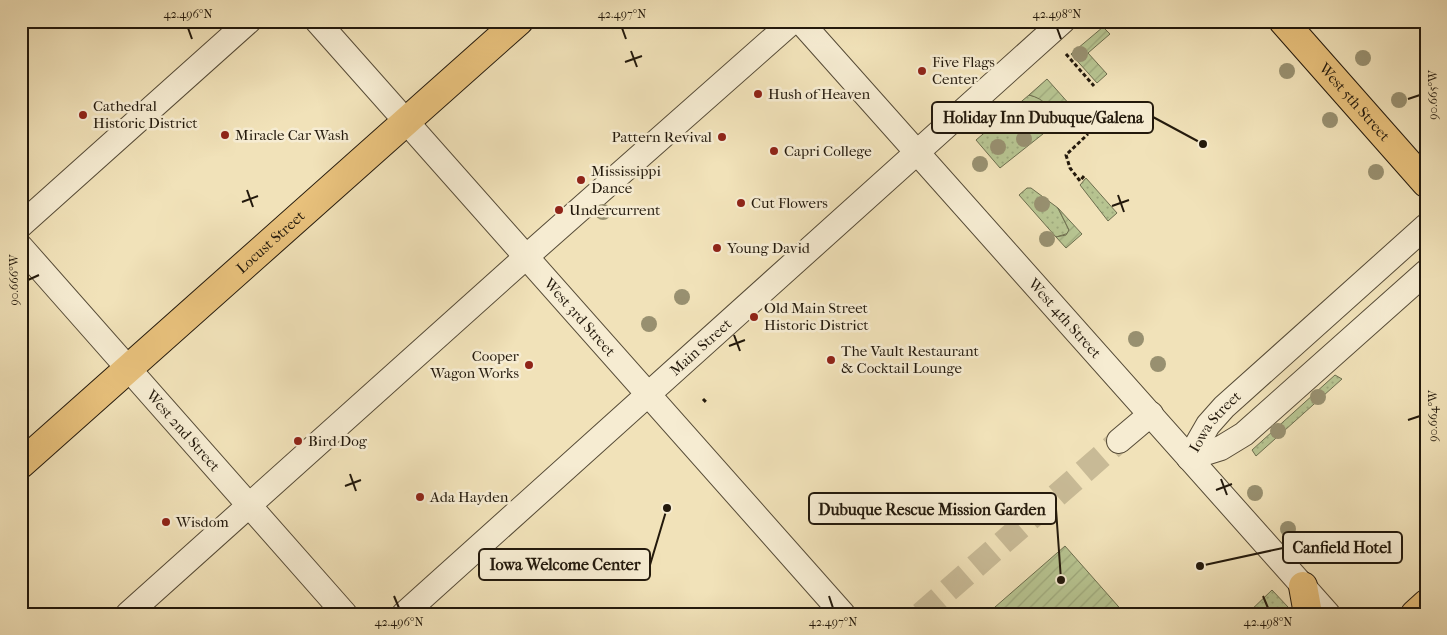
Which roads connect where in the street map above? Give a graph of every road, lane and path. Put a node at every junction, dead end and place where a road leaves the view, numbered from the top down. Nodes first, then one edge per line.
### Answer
1 (249, 21) edge
2 (317, 21) edge
3 (519, 21) edge
4 (794, 21) edge
5 (800, 21) edge
6 (1063, 21) edge
7 (1105, 21) edge
8 (1116, 21) edge
9 (1283, 21) edge
10 (1066, 54) dead end
11 (1094, 86) dead end
12 (407, 122) junction
13 (1088, 134) dead end
14 (917, 153) junction
15 (1084, 176) dead end
16 (1426, 183) edge
17 (21, 225) edge
18 (1426, 226) edge
19 (21, 247) edge
20 (526, 257) junction
21 (1426, 272) edge
22 (129, 369) junction
23 (649, 396) junction
24 (704, 399) dead end
25 (707, 403) dead end
26 (1150, 414) junction
27 (1119, 441) tunnel mouth
28 (1189, 458) junction
29 (21, 464) edge
30 (250, 506) junction
31 (1303, 586) junction
32 (1426, 604) edge
33 (128, 614) edge
34 (345, 614) edge
35 (404, 614) edge
36 (843, 614) edge
37 (1308, 614) edge
38 (1328, 614) edge
39 (1415, 614) edge

1 - 17 street
2 - 12 street, West 3rd Street
3 - 12 main road, Locust Street
4 - 20 street
5 - 14 street, West 4th Street
6 - 14 street, Main Street
7 - 8 path
9 - 16 main road, West 5th Street
10 - 11 path
12 - 20 street, West 3rd Street
12 - 22 main road, Locust Street
13 - 15 path
14 - 23 street, Main Street
14 - 26 street, West 4th Street
18 - 28 street, Iowa Street
19 - 22 street, West 2nd Street
20 - 23 street, West 3rd Street
20 - 30 street
21 - 28 street, Iowa Street
22 - 29 main road, Locust Street
22 - 30 street, West 2nd Street
23 - 35 street, Main Street
23 - 36 street, West 3rd Street
24 - 25 path
26 - 27 street
26 - 28 street, West 4th Street
28 - 31 street, West 4th Street
30 - 33 street
30 - 34 street, West 2nd Street
31 - 37 main road
31 - 38 street, West 4th Street
32 - 39 main road

